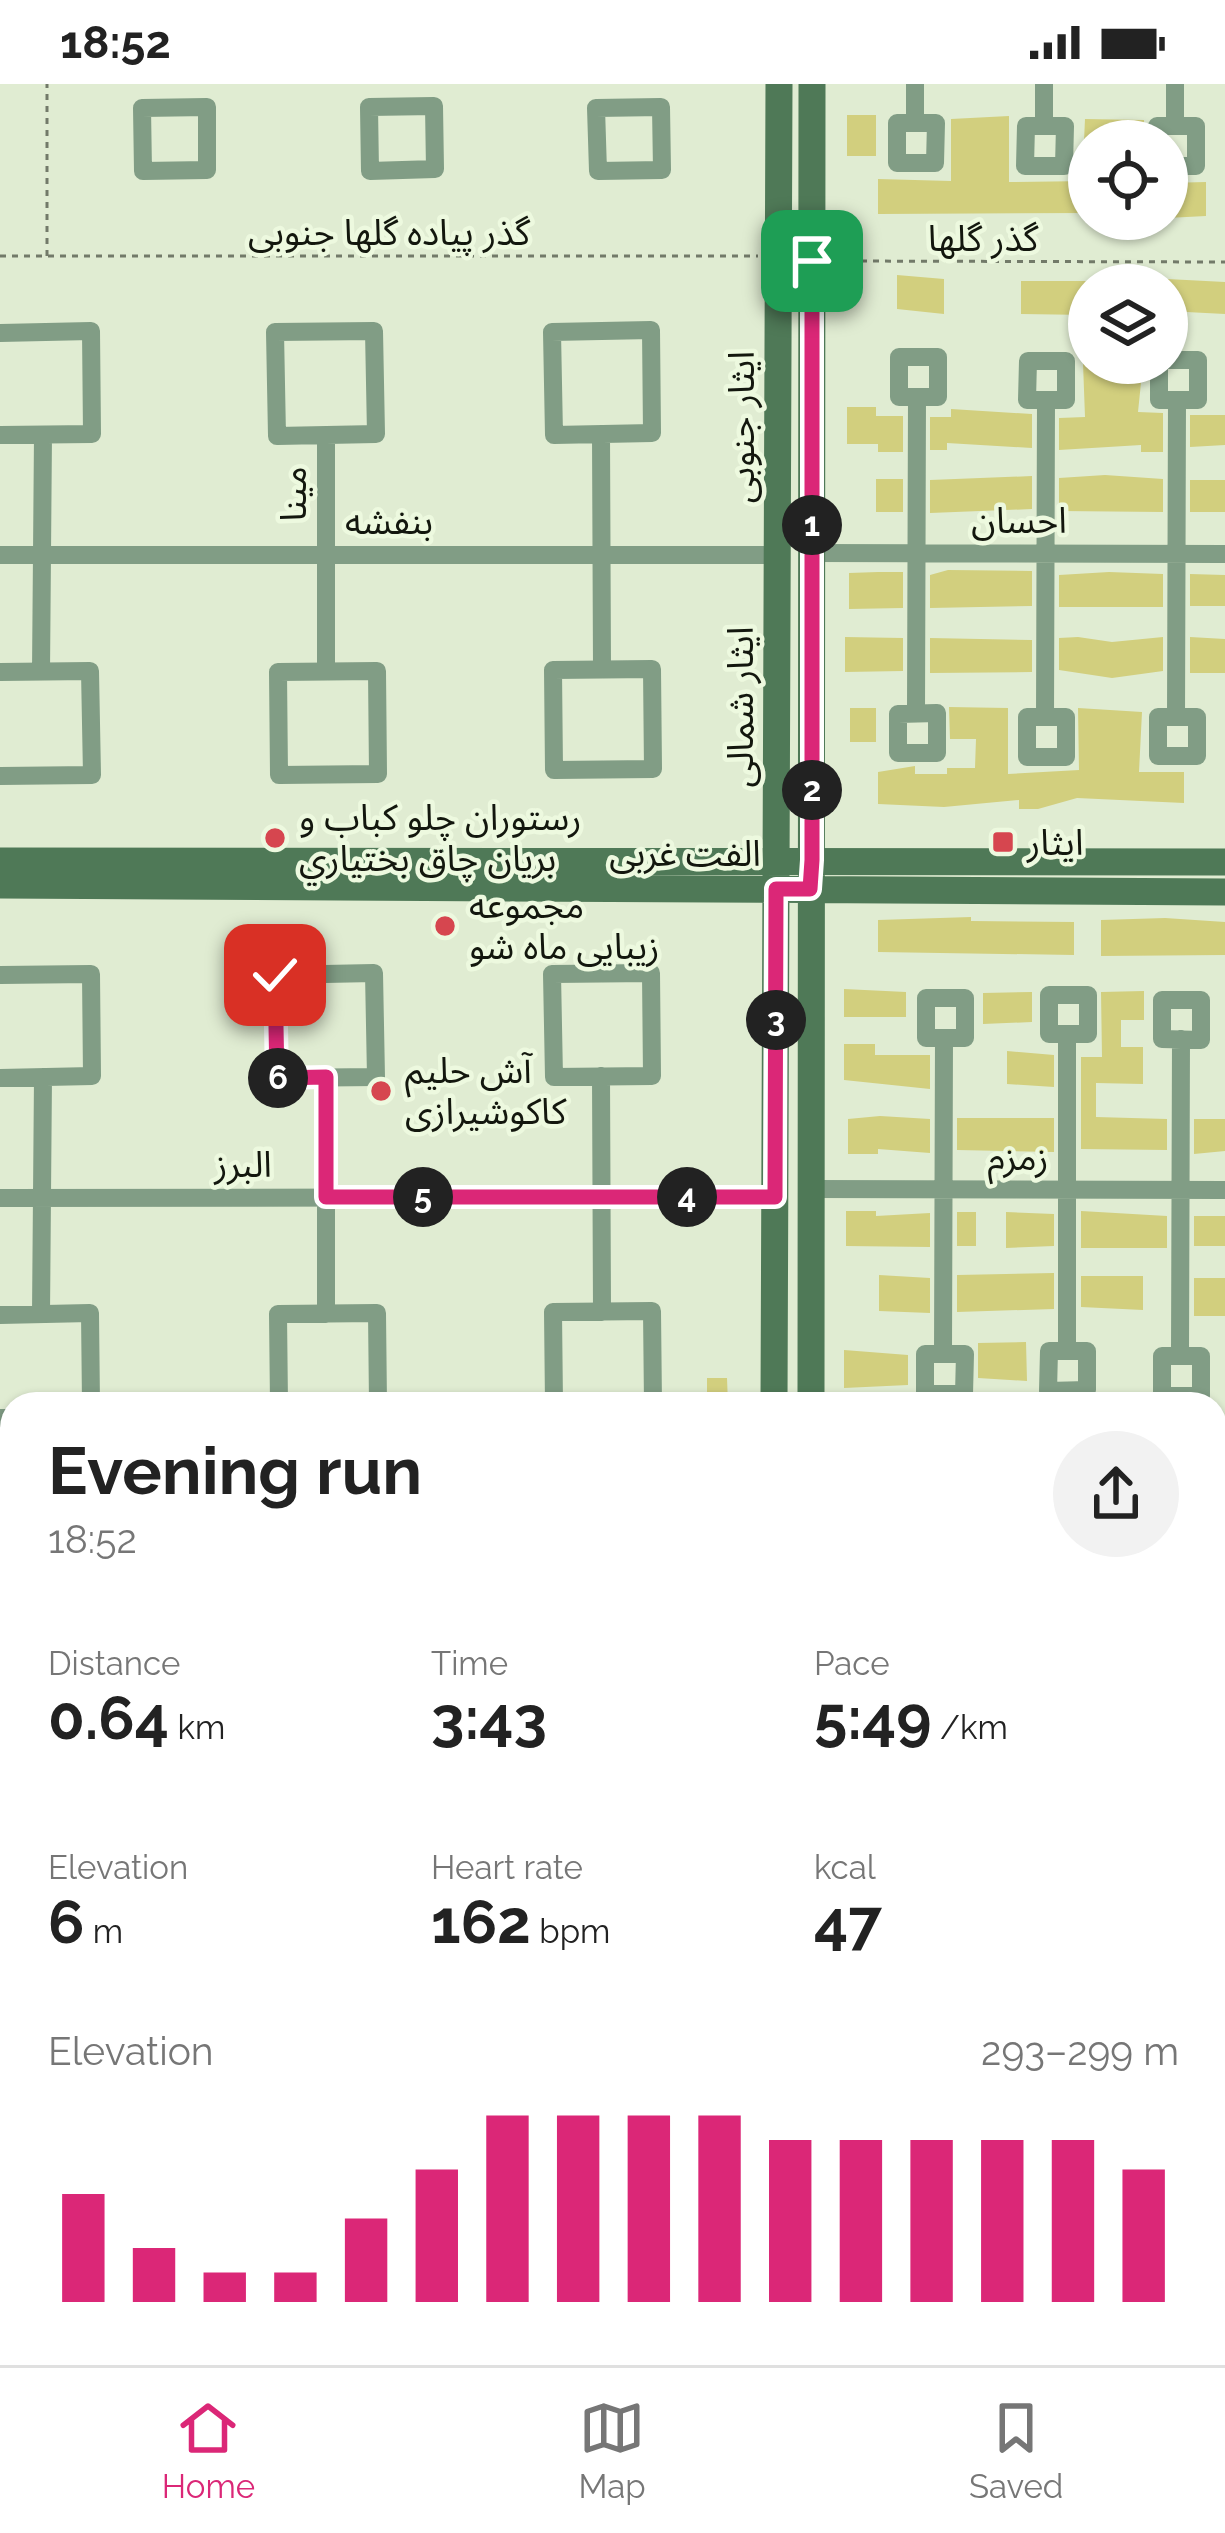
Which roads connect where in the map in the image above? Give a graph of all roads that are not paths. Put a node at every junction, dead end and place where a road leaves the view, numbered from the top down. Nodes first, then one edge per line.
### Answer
1 (172, 84) edge
2 (400, 84) edge
3 (627, 84) edge
4 (779, 84) edge
5 (812, 84) edge
6 (915, 84) edge
7 (1044, 84) edge
8 (1175, 84) edge
9 (400, 106) junction
10 (172, 107) junction
11 (627, 107) junction
12 (1175, 120) edge
13 (915, 123) dead end
14 (1188, 126) edge
15 (1044, 127) dead end
16 (1188, 166) edge
17 (0, 333) edge
18 (1188, 361) edge
19 (1161, 384) edge
20 (917, 397) dead end
21 (1046, 400) dead end
22 (1177, 400) junction
23 (602, 434) junction
24 (0, 435) edge
25 (43, 435) junction
26 (326, 435) junction
27 (812, 553) junction
28 (916, 553) junction
29 (326, 554) junction
30 (1045, 554) junction
31 (1177, 554) junction
32 (1225, 554) edge
33 (0, 555) edge
34 (602, 555) junction
35 (777, 555) junction
36 (42, 556) junction
37 (602, 669) junction
38 (326, 671) junction
39 (41, 672) junction
40 (0, 673) edge
41 (916, 713) dead end
42 (1045, 717) dead end
43 (1176, 717) dead end
44 (0, 776) edge
45 (775, 859) junction
46 (812, 860) junction
47 (0, 861) edge
48 (1225, 862) edge
49 (0, 885) edge
50 (776, 889) junction
51 (810, 889) junction
52 (1225, 892) edge
53 (0, 975) edge
54 (1067, 1034) dead end
55 (944, 1038) dead end
56 (1180, 1040) dead end
57 (602, 1076) junction
58 (43, 1077) junction
59 (326, 1077) junction
60 (0, 1078) edge
61 (812, 1189) junction
62 (944, 1189) junction
63 (1067, 1190) junction
64 (1180, 1190) junction
65 (1225, 1190) edge
66 (44, 1197) junction
67 (326, 1197) junction
68 (602, 1197) junction
69 (775, 1197) junction
70 (0, 1198) edge
71 (602, 1312) junction
72 (41, 1314) junction
73 (326, 1314) junction
74 (0, 1315) edge
75 (1066, 1351) dead end
76 (944, 1354) dead end
77 (1180, 1356) dead end
78 (92, 1392) edge
79 (279, 1392) edge
80 (378, 1392) edge
81 (554, 1392) edge
82 (653, 1392) edge
83 (774, 1392) edge
84 (812, 1392) edge

1 - 10 street
2 - 9 street
3 - 11 street
4 - 35 main road, ایثار جنوبی
5 - 27 main road, ایثار جنوبی
6 - 13 street
7 - 15 street
8 - 12 street
9 - 9 street
10 - 10 street
11 - 11 street
14 - 16 street
17 - 25 street
18 - 22 street
19 - 22 street
20 - 28 street
21 - 30 street
22 - 31 street
23 - 23 street
23 - 34 street
24 - 25 street
25 - 36 street
26 - 26 street
26 - 29 street, مینا
27 - 28 street, احسان
27 - 46 main road, ایثار شمالی
28 - 30 street, احسان
28 - 41 street
29 - 34 street, بنفشه
29 - 36 street, بنفشه
29 - 38 street, مینا
30 - 31 street, احسان
30 - 42 street
31 - 32 street, احسان
31 - 43 street
33 - 36 street, بنفشه
34 - 35 street, بنفشه
34 - 37 street
35 - 45 main road, ایثار شمالی
36 - 39 street
37 - 37 street
38 - 38 street
39 - 40 street
39 - 44 street
45 - 46 main road, الفت غربی
45 - 47 main road, الفت غربی
45 - 50 main road
46 - 48 main road, الفت غربی
46 - 51 main road
49 - 50 main road, الفت غربی
50 - 51 main road, الفت غربی
50 - 69 main road
51 - 52 main road, الفت غربی
51 - 61 main road
53 - 58 street
54 - 63 street
55 - 62 street
56 - 64 street
57 - 57 street
57 - 68 street
58 - 60 street
58 - 66 street
59 - 59 street
59 - 67 street
61 - 62 street, زمزم
61 - 84 main road
62 - 63 street, زمزم
62 - 76 street
63 - 64 street, زمزم
63 - 75 street
64 - 65 street, زمزم
64 - 77 street
66 - 67 street, البرز
66 - 70 street, البرز
66 - 72 street
67 - 68 street, البرز
67 - 73 street
68 - 69 street, البرز
68 - 71 street
69 - 83 main road
71 - 81 street
71 - 82 street
72 - 74 street
72 - 78 street
73 - 79 street
73 - 80 street

